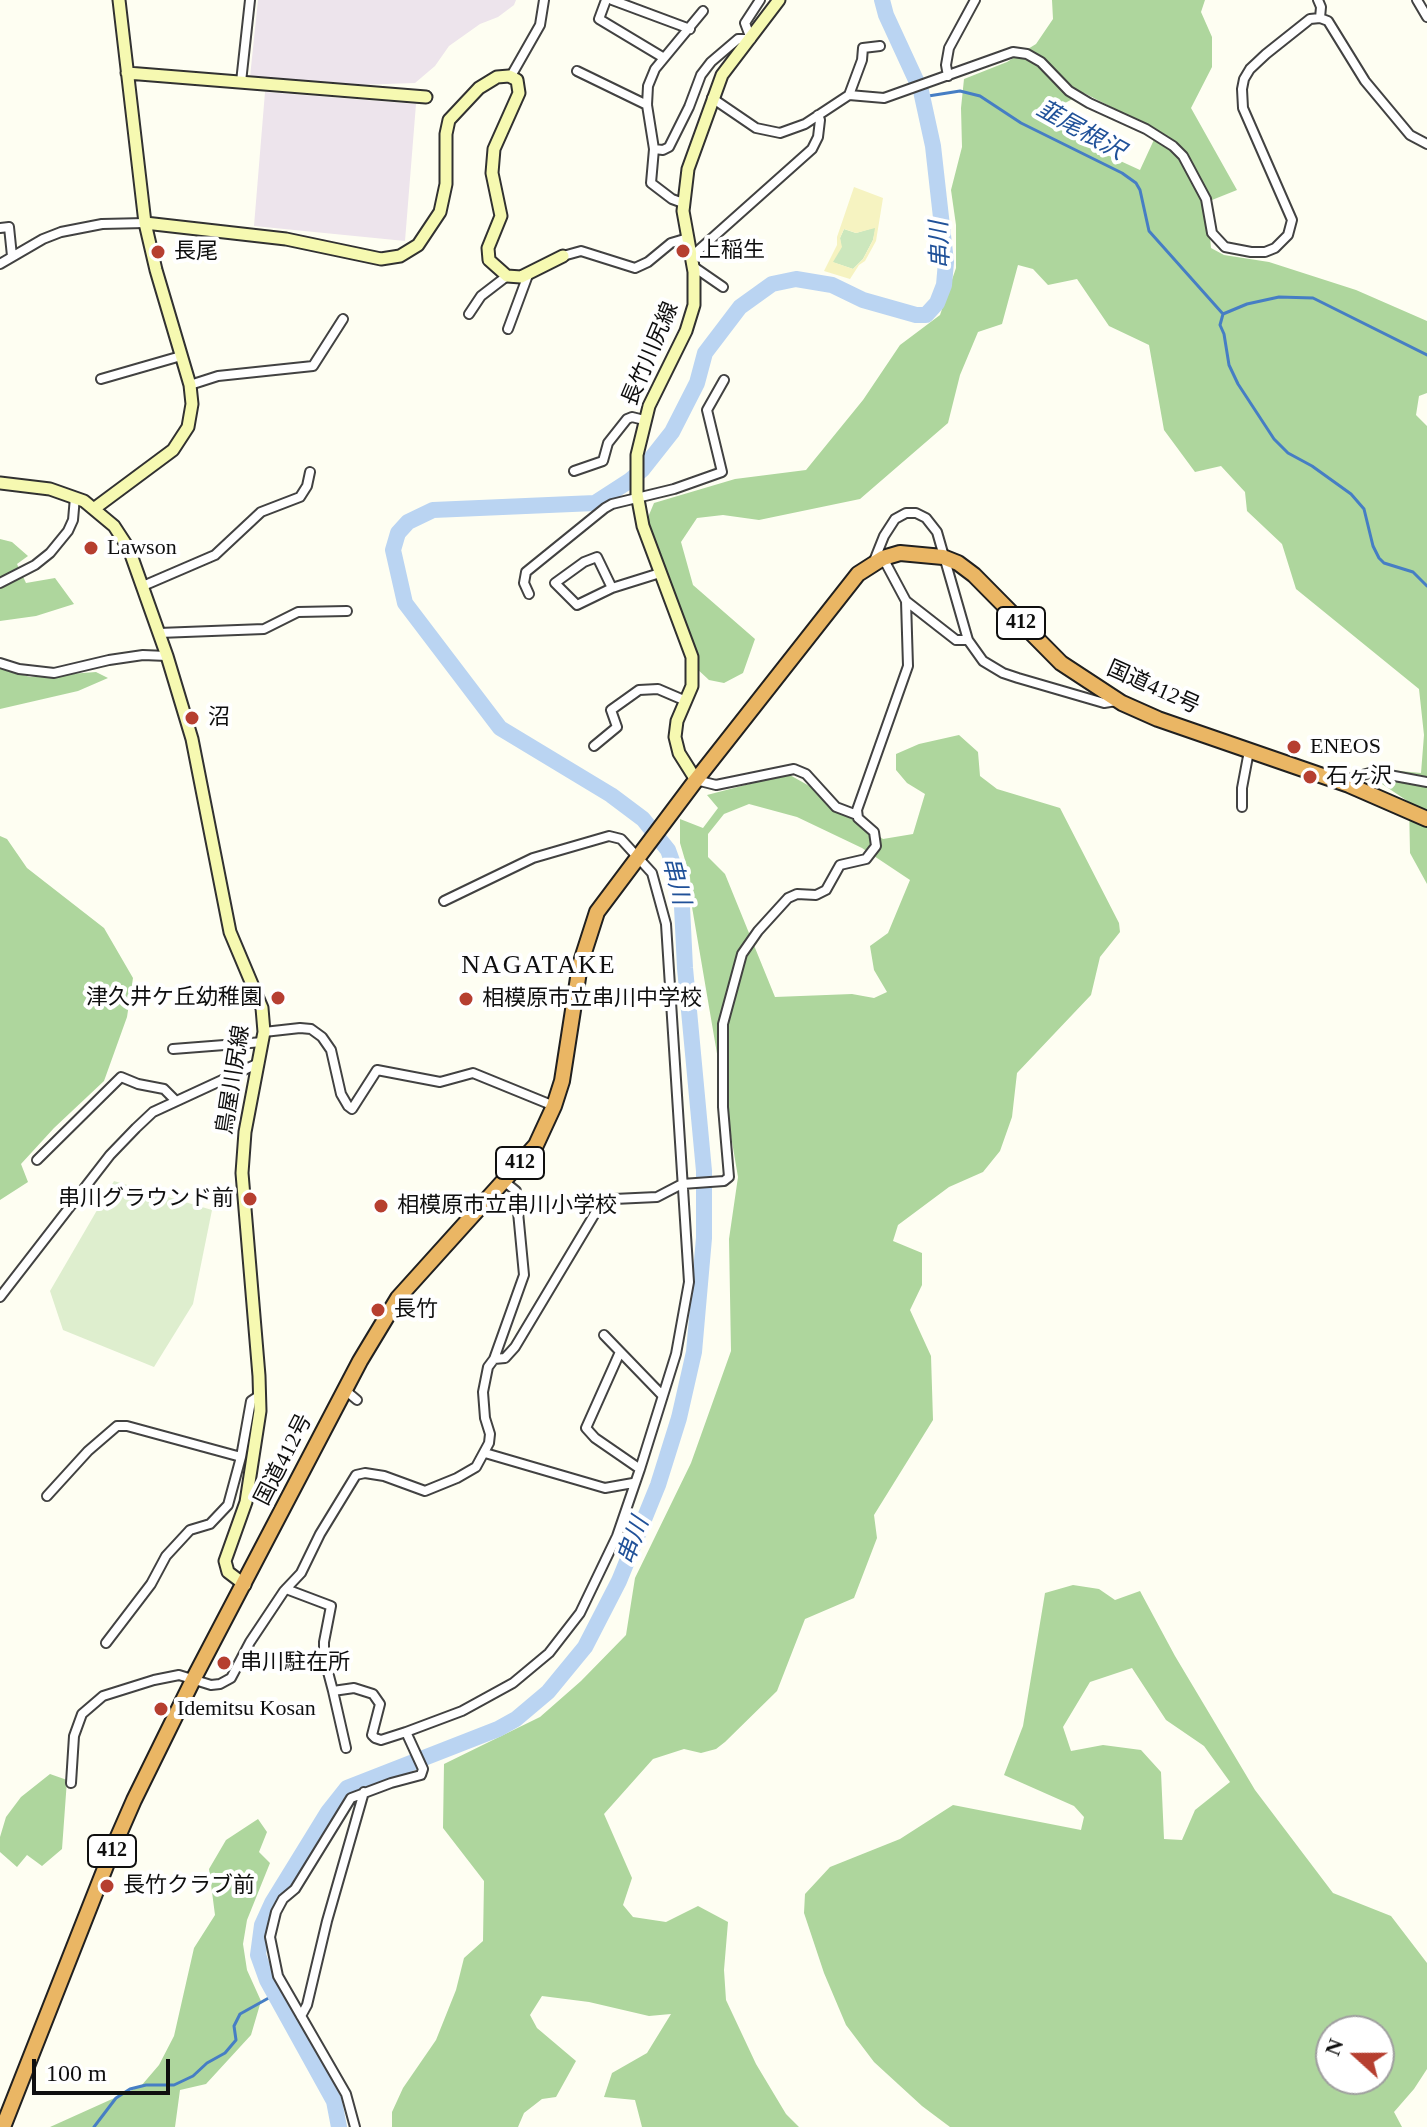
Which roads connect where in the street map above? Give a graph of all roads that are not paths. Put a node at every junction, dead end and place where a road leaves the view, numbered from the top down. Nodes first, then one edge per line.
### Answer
1 (119, 0) edge
2 (250, 0) edge
3 (544, 0) edge
4 (606, 0) edge
5 (612, 0) edge
6 (760, 0) edge
7 (779, 0) edge
8 (975, 0) edge
9 (1318, 0) edge
10 (1417, 0) edge
11 (703, 11) dead end
12 (1427, 17) edge
13 (1320, 18) junction
14 (690, 29) junction
15 (751, 39) junction
16 (880, 46) dead end
17 (664, 58) junction
18 (577, 71) dead end
19 (127, 73) junction
20 (511, 76) junction
21 (948, 76) junction
22 (241, 82) junction
23 (849, 95) junction
24 (426, 97) dead end
25 (712, 98) junction
26 (647, 105) junction
27 (818, 115) junction
28 (1427, 144) edge
29 (654, 149) junction
30 (683, 203) junction
31 (145, 223) junction
32 (0, 228) edge
33 (688, 238) junction
34 (12, 256) junction
35 (563, 256) joint
36 (693, 262) junction
37 (0, 264) edge
38 (528, 275) junction
39 (507, 276) junction
40 (723, 287) dead end
41 (469, 314) dead end
42 (343, 319) dead end
43 (508, 329) dead end
44 (181, 356) junction
45 (101, 379) dead end
46 (724, 380) dead end
47 (190, 385) junction
48 (643, 424) junction
49 (574, 471) dead end
50 (310, 472) dead end
51 (0, 483) edge
52 (75, 497) junction
53 (637, 497) junction
54 (95, 508) junction
55 (943, 557) junction
56 (878, 561) junction
57 (660, 573) junction
58 (0, 583) edge
59 (143, 586) junction
60 (612, 588) junction
61 (529, 594) dead end
62 (906, 601) junction
63 (347, 611) dead end
64 (159, 633) junction
65 (968, 640) junction
66 (167, 656) junction
67 (0, 663) edge
68 (686, 701) junction
69 (1117, 701) junction
70 (594, 746) dead end
71 (1249, 751) junction
72 (696, 780) junction
73 (1427, 782) edge
74 (1349, 785) junction
75 (1242, 807) dead end
76 (857, 815) junction
77 (1427, 819) edge
78 (641, 853) junction
79 (444, 901) dead end
80 (264, 1037) junction
81 (173, 1049) dead end
82 (259, 1063) junction
83 (176, 1101) junction
84 (554, 1106) junction
85 (37, 1160) dead end
86 (505, 1182) junction
87 (685, 1184) junction
88 (0, 1297) edge
89 (604, 1335) dead end
90 (620, 1352) junction
91 (494, 1359) junction
92 (260, 1395) junction
93 (662, 1395) junction
94 (485, 1453) junction
95 (241, 1457) junction
96 (640, 1469) junction
97 (633, 1483) junction
98 (47, 1496) dead end
99 (245, 1585) junction
100 (286, 1589) junction
101 (106, 1643) dead end
102 (194, 1678) junction
103 (333, 1691) junction
104 (407, 1735) junction
105 (346, 1748) dead end
106 (71, 1783) dead end
107 (364, 1792) junction
108 (301, 2016) junction
109 (4, 2117) edge
110 (355, 2127) edge

1 - 19 main road
2 - 22 street
3 - 20 street
4 - 17 street
5 - 14 street
6 - 15 street
7 - 15 main road, 長竹川尻線
8 - 21 street
9 - 13 street
10 - 12 street
11 - 14 street
13 - 21 street
13 - 28 street
14 - 17 street
15 - 25 main road, 長竹川尻線
15 - 29 street
16 - 23 street
17 - 26 street
18 - 26 street
19 - 22 main road
19 - 31 main road
20 - 31 main road
20 - 39 main road
21 - 23 street
22 - 24 main road
23 - 27 street
25 - 27 street
25 - 30 main road, 長竹川尻線
26 - 29 street
27 - 36 street
29 - 30 street
30 - 33 main road, 長竹川尻線
31 - 34 street
31 - 44 main road
32 - 34 street
33 - 35 street
33 - 36 main road, 長竹川尻線
34 - 37 street
35 - 38 main road
36 - 40 street
36 - 48 main road, 長竹川尻線
38 - 39 main road
38 - 43 street
39 - 41 street
42 - 47 street
44 - 45 street
44 - 47 main road
46 - 53 street
47 - 54 main road
48 - 49 street
48 - 53 main road, 長竹川尻線
50 - 59 street
51 - 52 main road, 鳥屋川尻線
52 - 54 main road, 鳥屋川尻線
52 - 58 street
53 - 57 main road, 長竹川尻線
53 - 61 street
54 - 59 main road, 鳥屋川尻線
55 - 56 highway, 国道412号 / 412
55 - 56 street
55 - 65 street
55 - 69 highway, 国道412号 / 412
56 - 62 street
56 - 72 highway, 412
57 - 60 street
57 - 68 main road, 長竹川尻線
59 - 64 main road, 鳥屋川尻線
60 - 60 street
62 - 65 street
62 - 76 street
63 - 64 street
64 - 66 main road, 鳥屋川尻線
65 - 69 street
66 - 67 street
66 - 80 main road, 鳥屋川尻線
68 - 70 street
68 - 72 main road, 長竹川尻線
69 - 71 highway, 国道412号 / 412
71 - 74 highway, 国道412号 / 412
71 - 75 street
72 - 76 street
72 - 78 highway, 412
73 - 74 street
74 - 77 highway, 国道412号 / 412
76 - 87 street
78 - 79 street
78 - 84 highway, 国道412号 / 412
78 - 87 street
80 - 81 street
80 - 82 main road, 鳥屋川尻線
80 - 84 street
82 - 83 street
82 - 92 main road, 鳥屋川尻線
83 - 85 street
83 - 88 street
84 - 86 highway, 国道412号 / 412
86 - 91 street
86 - 99 highway, 国道412号 / 412
87 - 91 street
87 - 93 street
89 - 90 street
90 - 93 street
90 - 96 street
91 - 94 street
92 - 95 street
92 - 99 main road, 鳥屋川尻線
93 - 96 street
94 - 97 street
94 - 100 street
95 - 98 street
95 - 101 street
96 - 97 street
97 - 104 street
99 - 102 highway, 国道412号 / 412
100 - 102 street
100 - 103 street
102 - 106 street
102 - 109 highway, 国道412号 / 412
103 - 104 street
103 - 105 street
104 - 107 street
107 - 108 street
107 - 108 street
108 - 110 street

